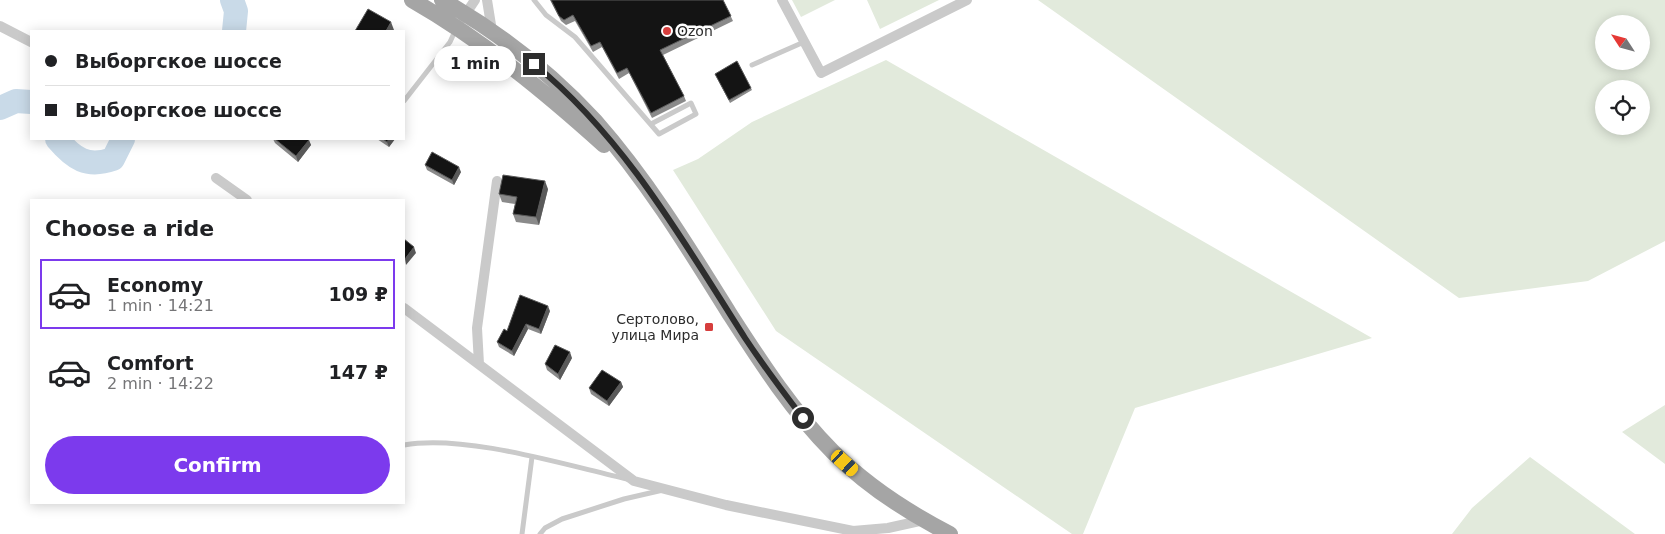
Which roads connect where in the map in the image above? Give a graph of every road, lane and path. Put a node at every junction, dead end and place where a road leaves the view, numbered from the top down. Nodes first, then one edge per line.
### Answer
1 (412, 0) edge
2 (442, 0) edge
3 (475, 0) edge
4 (487, 0) edge
5 (534, 0) edge
6 (782, 0) edge
7 (967, 0) edge
8 (461, 20) junction
9 (0, 26) edge
10 (492, 31) junction
11 (30, 41) edge
12 (804, 42) junction
13 (752, 65) dead end
14 (405, 100) edge
15 (651, 124) junction
16 (216, 178) dead end
17 (640, 179) junction
18 (497, 181) dead end
19 (246, 199) edge
20 (405, 309) edge
21 (479, 364) junction
22 (405, 445) edge
23 (532, 457) junction
24 (634, 481) junction
25 (666, 489) junction
26 (924, 520) junction
27 (522, 534) edge
28 (540, 534) edge
29 (950, 534) edge

1 - 8 main road
2 - 8 main road
3 - 8 street
4 - 10 street
5 - 15 lane
6 - 12 street
7 - 12 street
8 - 10 main road
8 - 14 lane
8 - 17 main road
9 - 11 street
10 - 17 main road
12 - 13 lane
15 - 15 lane
16 - 19 street
17 - 26 main road
18 - 21 street
20 - 21 street
21 - 24 street
22 - 23 lane
23 - 24 lane
23 - 27 lane
24 - 25 street
25 - 26 street
25 - 28 lane
26 - 29 main road

